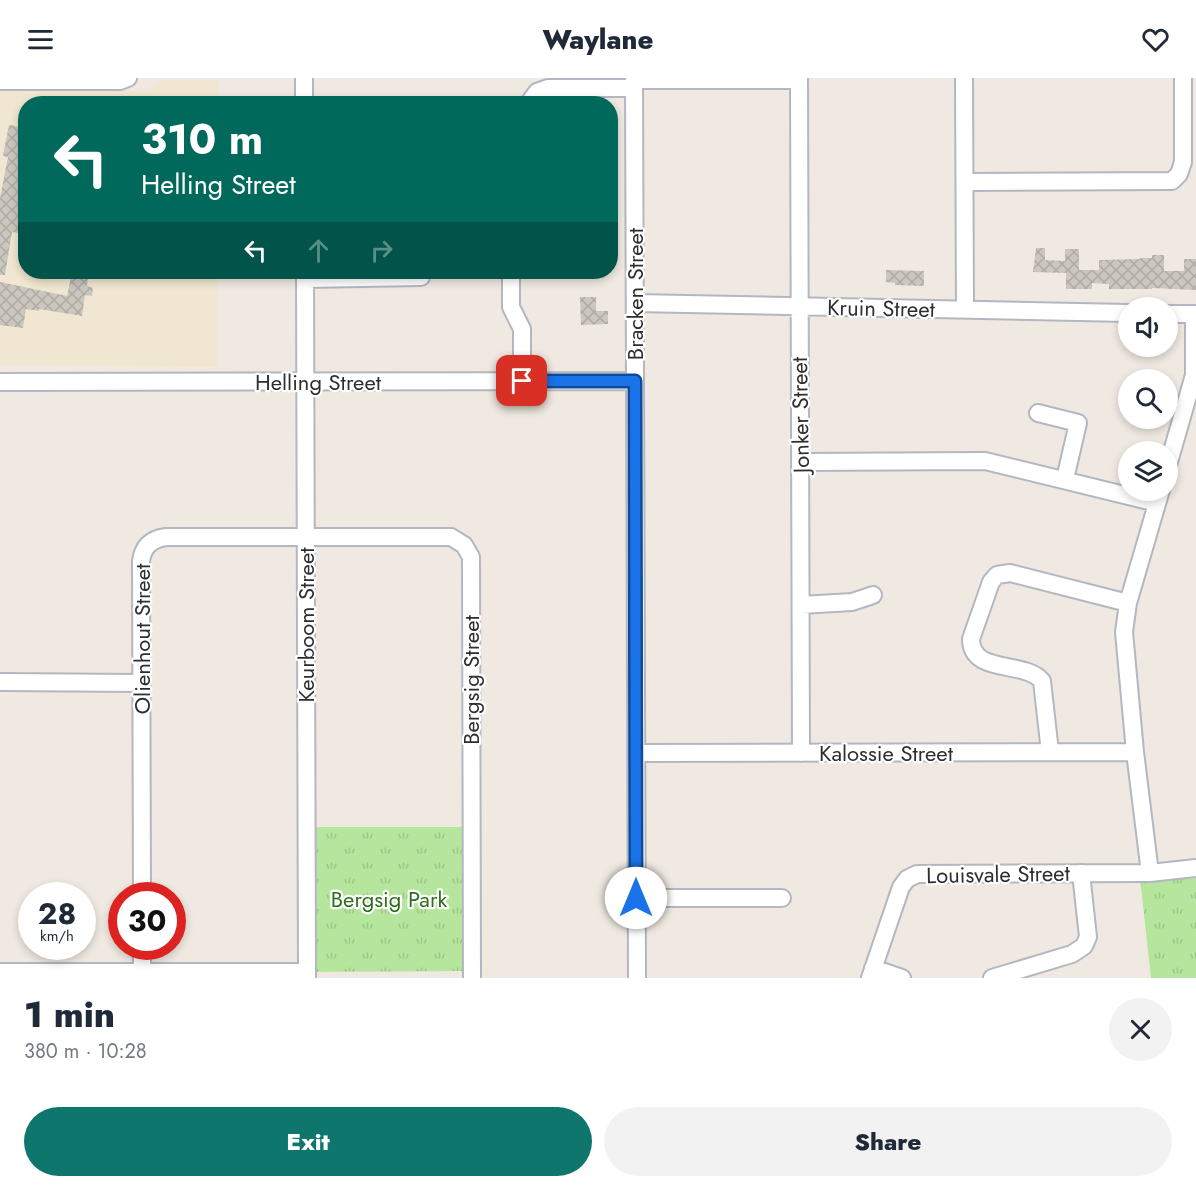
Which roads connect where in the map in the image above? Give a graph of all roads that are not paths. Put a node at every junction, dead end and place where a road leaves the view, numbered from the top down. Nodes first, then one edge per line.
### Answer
1 (128, 78) edge
2 (304, 78) edge
3 (964, 78) edge
4 (1183, 78) edge
5 (799, 79) edge
6 (57, 80) edge
7 (0, 81) edge
8 (634, 82) edge
9 (304, 96) edge
10 (534, 96) edge
11 (965, 182) junction
12 (305, 279) edge
13 (511, 279) edge
14 (635, 303) junction
15 (799, 306) junction
16 (965, 309) junction
17 (1118, 313) edge
18 (1178, 314) edge
19 (1195, 314) edge
20 (522, 381) junction
21 (635, 381) junction
22 (0, 382) edge
23 (305, 383) junction
24 (1038, 413) dead end
25 (1175, 441) edge
26 (801, 462) junction
27 (1065, 479) junction
28 (1118, 489) edge
29 (1158, 501) edge
30 (305, 537) junction
31 (873, 595) dead end
32 (1128, 603) junction
33 (801, 605) junction
34 (0, 682) edge
35 (141, 682) junction
36 (1050, 752) junction
37 (1135, 752) junction
38 (636, 753) junction
39 (801, 753) junction
40 (1196, 868) edge
41 (1081, 873) junction
42 (1150, 873) junction
43 (142, 882) edge
44 (636, 898) junction
45 (782, 898) dead end
46 (0, 972) edge
47 (872, 973) edge
48 (142, 975) edge
49 (307, 975) edge
50 (472, 978) edge
51 (637, 978) edge
52 (902, 978) edge
53 (992, 978) edge

1 - 6 street
2 - 9 street
3 - 11 street
4 - 11 street
5 - 8 street
5 - 15 street, Jonker Street
6 - 7 street
8 - 10 street
8 - 14 street, Bracken Street
11 - 16 street
12 - 23 street, Keurboom Street
13 - 20 street
14 - 15 street, Kruin Street
14 - 21 street, Bracken Street
15 - 16 street, Kruin Street
15 - 26 street, Jonker Street
16 - 17 street, Kruin Street
18 - 19 street
19 - 25 street
20 - 21 street, Helling Street
20 - 23 street, Helling Street
21 - 38 street, Bracken Street
22 - 23 street, Helling Street
23 - 30 street, Keurboom Street
24 - 27 street
26 - 27 street
26 - 33 street, Jonker Street
27 - 28 street
29 - 32 street
30 - 35 street, Olienhout Street
30 - 49 street, Keurboom Street
30 - 50 street, Bergsig Street
31 - 33 street
32 - 36 street
32 - 37 street
33 - 39 street, Jonker Street
34 - 35 street
35 - 43 street, Olienhout Street
36 - 37 street, Kalossie Street
36 - 39 street, Kalossie Street
37 - 42 street
38 - 39 street, Kalossie Street
38 - 44 street, Bracken Street
40 - 42 street, Louisvale Street
41 - 42 street, Louisvale Street
41 - 47 street, Louisvale Street
41 - 53 street
44 - 45 street
44 - 51 street, Bracken Street
46 - 48 street
47 - 52 street
48 - 49 street

